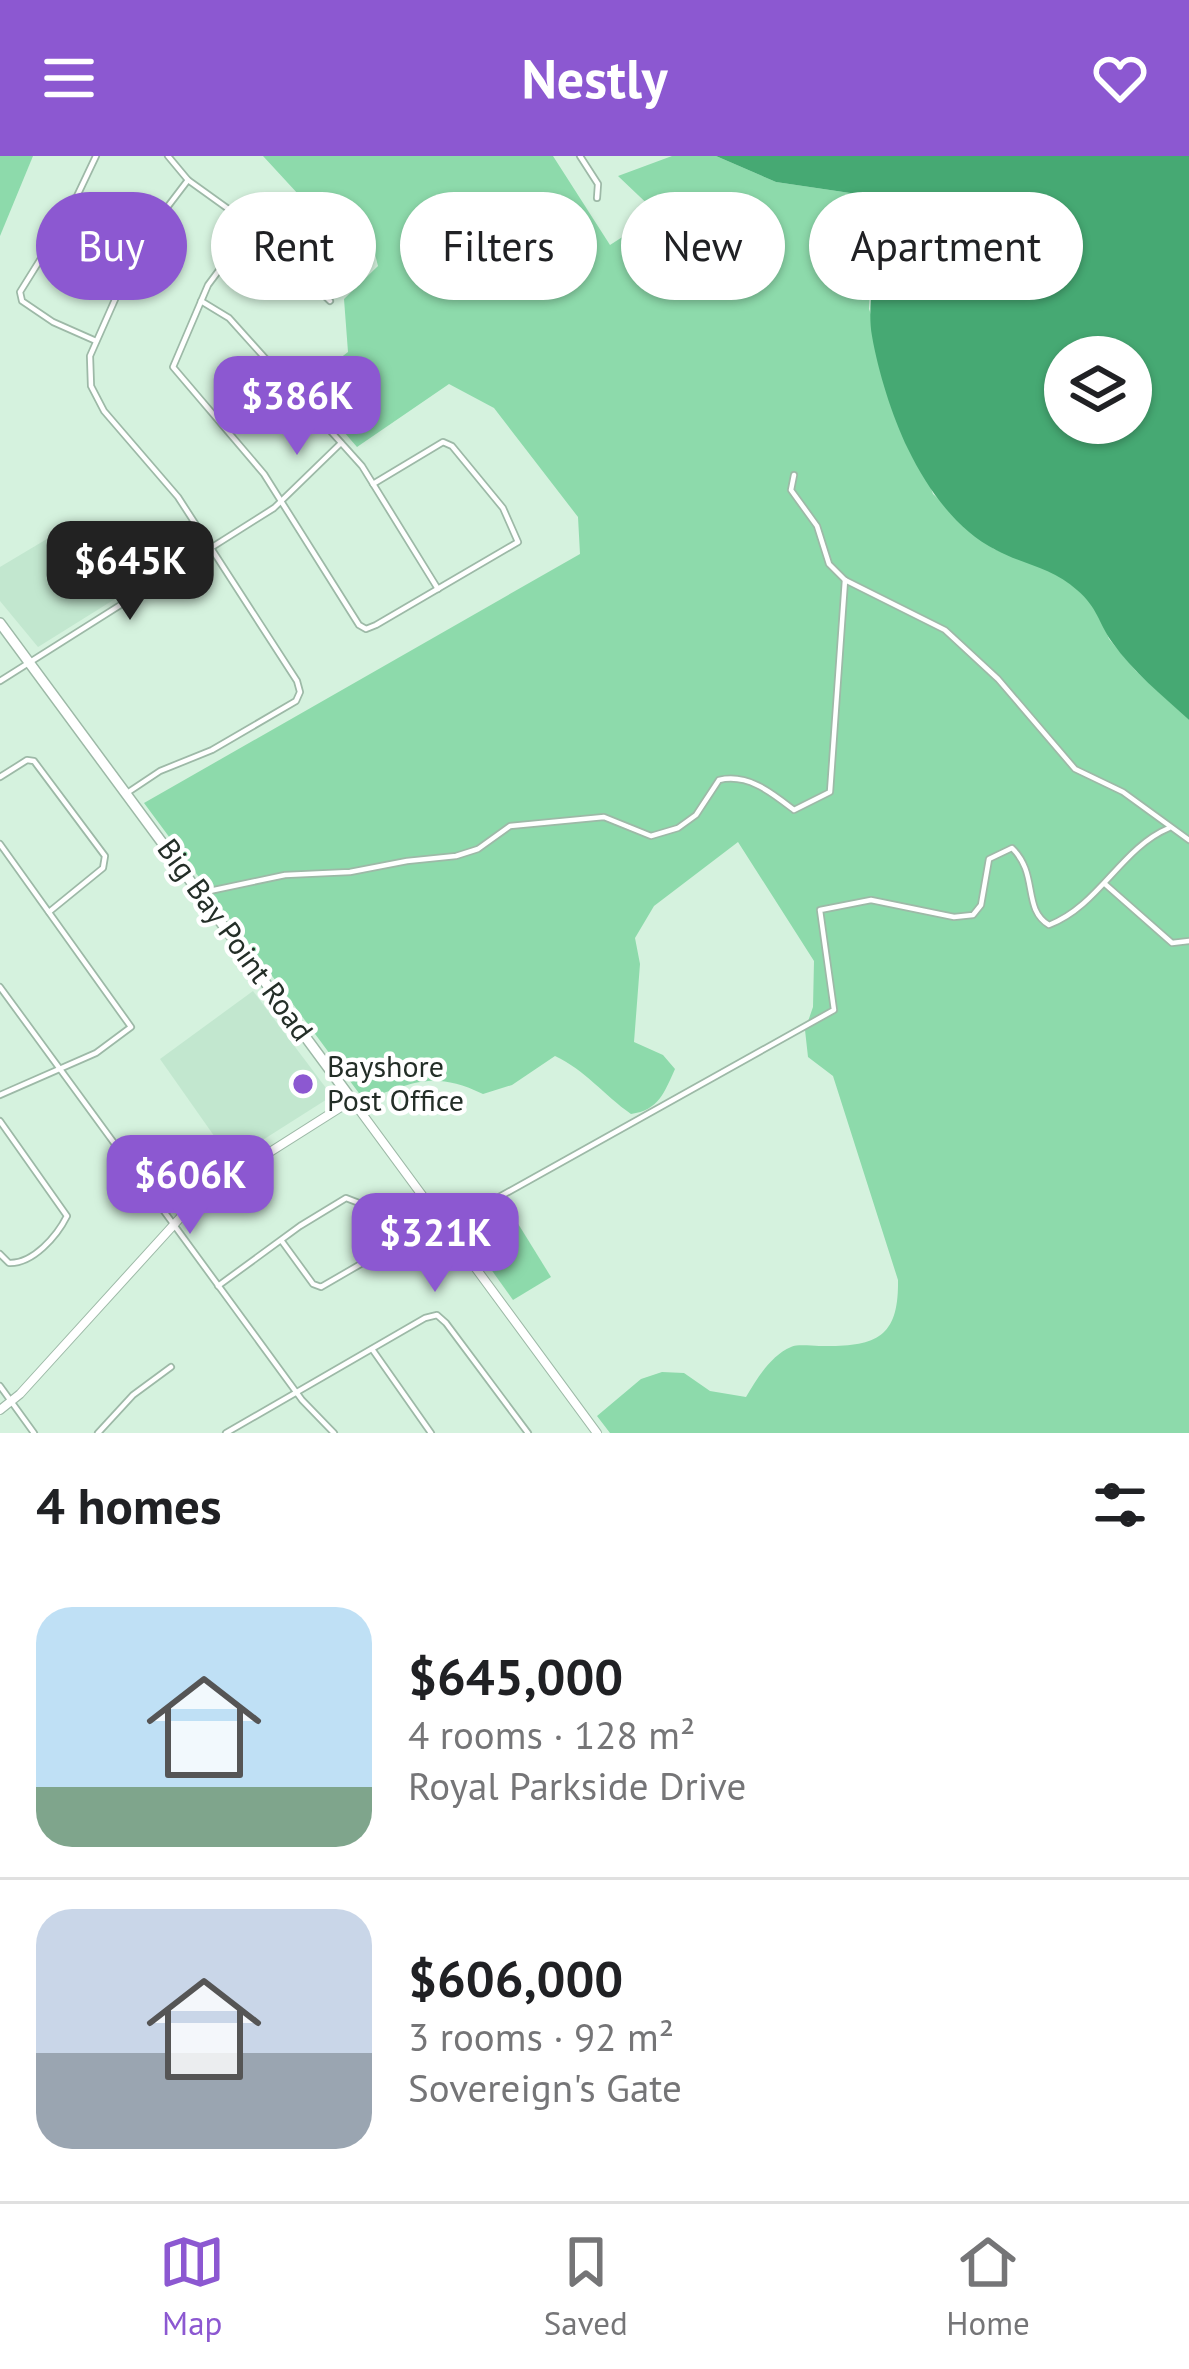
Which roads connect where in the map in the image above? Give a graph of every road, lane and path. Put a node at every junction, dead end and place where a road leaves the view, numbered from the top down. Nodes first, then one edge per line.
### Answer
1 (96, 156) edge
2 (168, 156) edge
3 (580, 156) edge
4 (188, 180) junction
5 (211, 196) edge
6 (597, 197) dead end
7 (211, 281) edge
8 (202, 302) junction
9 (96, 341) junction
10 (341, 443) junction
11 (794, 475) dead end
12 (374, 484) junction
13 (282, 501) junction
14 (211, 548) junction
15 (845, 580) junction
16 (438, 590) junction
17 (0, 622) edge
18 (29, 664) junction
19 (0, 682) edge
20 (0, 777) edge
21 (127, 794) junction
22 (1169, 828) junction
23 (1189, 840) edge
24 (0, 844) edge
25 (1105, 884) junction
26 (200, 893) junction
27 (48, 913) junction
28 (1189, 941) edge
29 (0, 987) edge
30 (59, 1069) junction
31 (0, 1095) edge
32 (352, 1100) junction
33 (0, 1121) edge
34 (173, 1224) junction
35 (446, 1227) junction
36 (281, 1240) junction
37 (0, 1254) edge
38 (218, 1286) junction
39 (372, 1349) junction
40 (171, 1367) dead end
41 (0, 1386) edge
42 (296, 1392) junction
43 (11, 1401) junction
44 (0, 1410) edge
45 (34, 1433) edge
46 (98, 1433) edge
47 (226, 1433) edge
48 (334, 1433) edge
49 (431, 1433) edge
50 (528, 1433) edge
51 (597, 1433) edge

1 - 9 street
2 - 4 street
3 - 6 street
4 - 5 street
4 - 9 street
7 - 8 street
8 - 10 street
8 - 13 street
9 - 14 street
10 - 12 street
10 - 13 street
11 - 15 street
12 - 16 street
12 - 16 street
13 - 14 street
13 - 16 street
14 - 18 street
14 - 21 street
15 - 22 street
15 - 26 street
17 - 18 main road, Big Bay Point Road
18 - 19 street
18 - 21 main road, Big Bay Point Road
20 - 27 street
21 - 26 main road, Big Bay Point Road
22 - 23 street
22 - 25 street
24 - 27 street
25 - 28 street
25 - 35 street
26 - 32 main road, Big Bay Point Road
27 - 30 street
29 - 30 street
30 - 31 street
30 - 34 street
32 - 34 street
32 - 35 street, Big Bay Point Road
33 - 37 street
34 - 38 street
34 - 43 street
35 - 51 street, Big Bay Point Road
36 - 36 street
36 - 38 street
38 - 42 street
39 - 42 street
39 - 49 street
39 - 50 street
40 - 46 street
41 - 43 street
42 - 47 street
42 - 48 street
43 - 44 street
43 - 45 street

